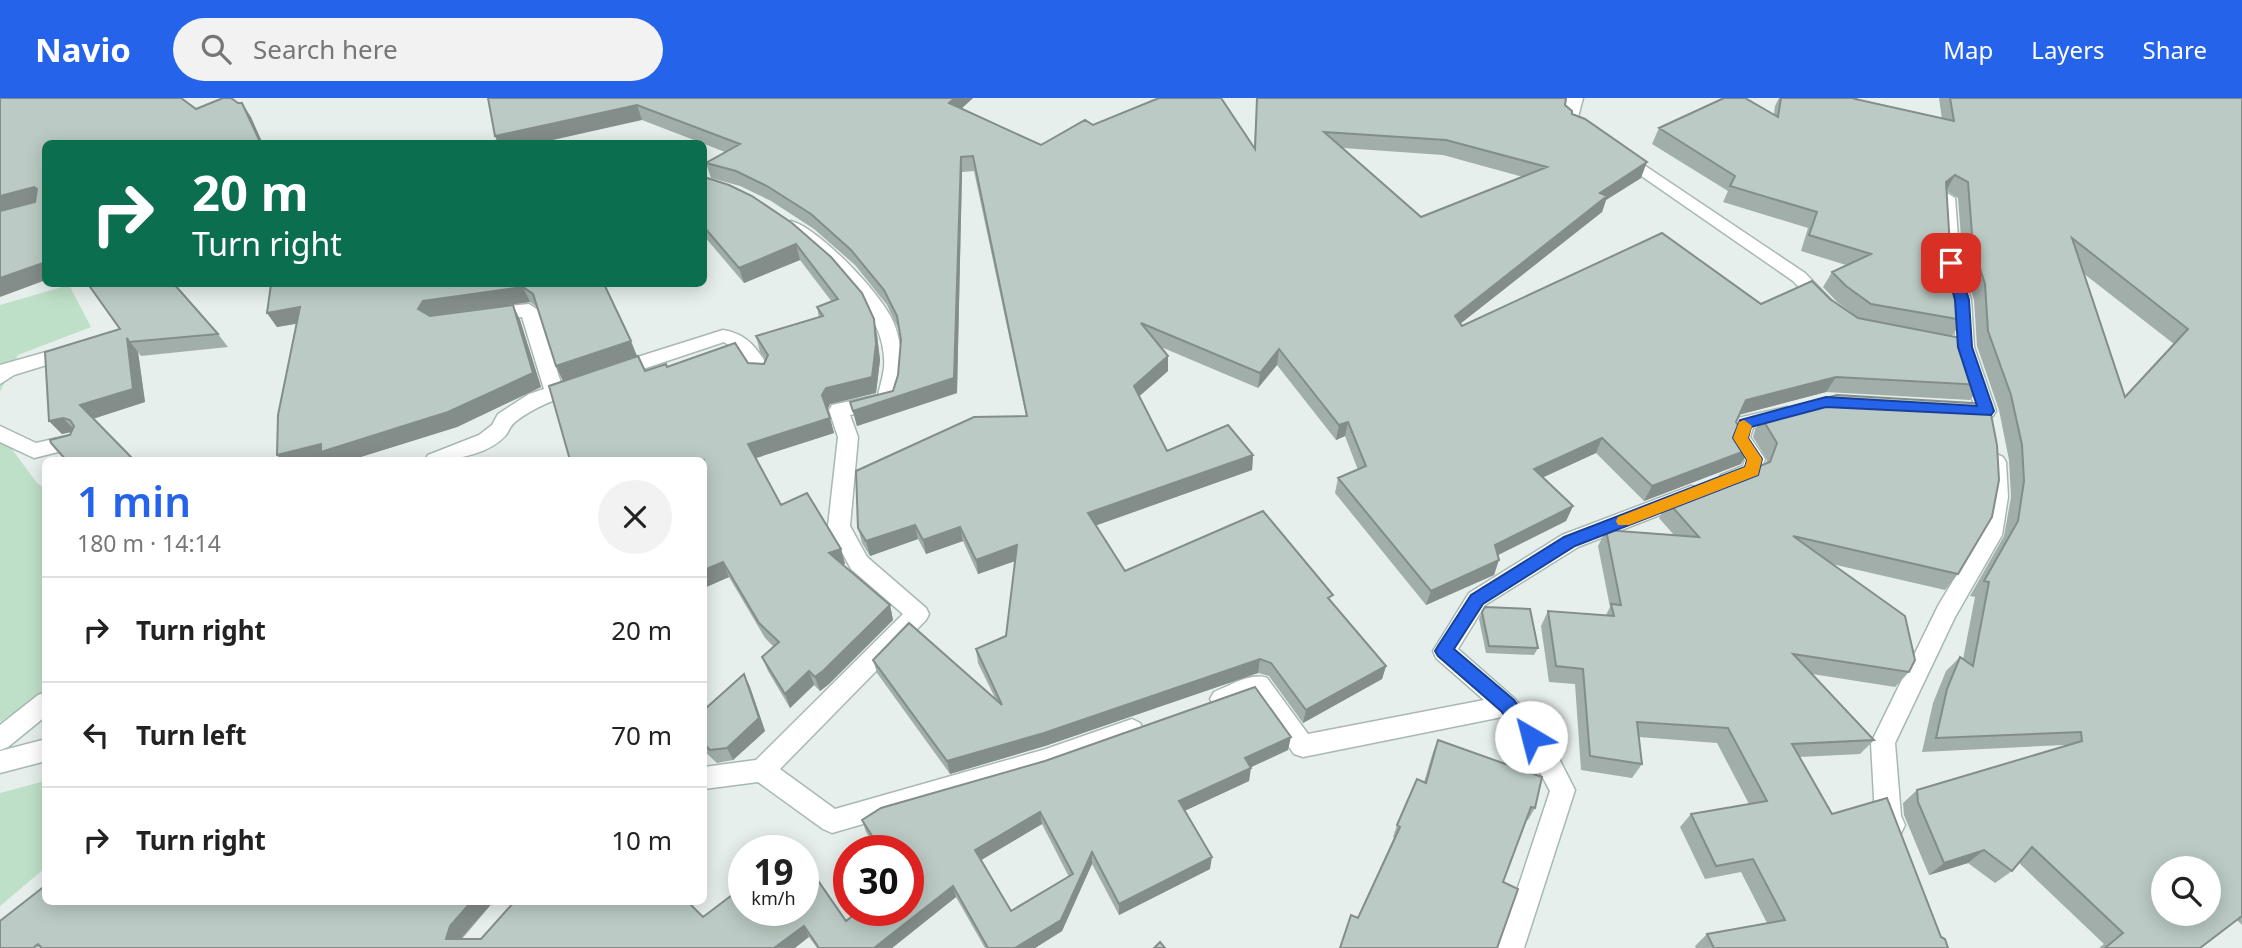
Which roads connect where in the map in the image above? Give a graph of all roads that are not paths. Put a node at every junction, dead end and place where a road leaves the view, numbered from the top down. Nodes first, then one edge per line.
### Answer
1 (1576, 98) edge
2 (1947, 198) edge
3 (771, 213) edge
4 (1838, 314) edge
5 (465, 318) edge
6 (46, 358) edge
7 (762, 372) edge
8 (0, 377) edge
9 (554, 392) junction
10 (1814, 406) edge
11 (1961, 410) edge
12 (1986, 411) junction
13 (0, 433) edge
14 (75, 441) edge
15 (443, 457) edge
16 (42, 705) edge
17 (1204, 706) edge
18 (1507, 706) junction
19 (1151, 724) edge
20 (0, 738) edge
21 (42, 751) edge
22 (0, 762) edge
23 (762, 769) junction
24 (707, 778) edge
25 (1902, 849) edge
26 (1511, 948) edge

1 - 4 street
2 - 12 street
3 - 23 street
5 - 9 street
6 - 8 street
7 - 9 street
9 - 15 street
10 - 18 street
11 - 12 street
12 - 25 street
13 - 14 street
16 - 20 street
17 - 18 street
18 - 26 street
19 - 23 street
21 - 22 street
23 - 24 street

